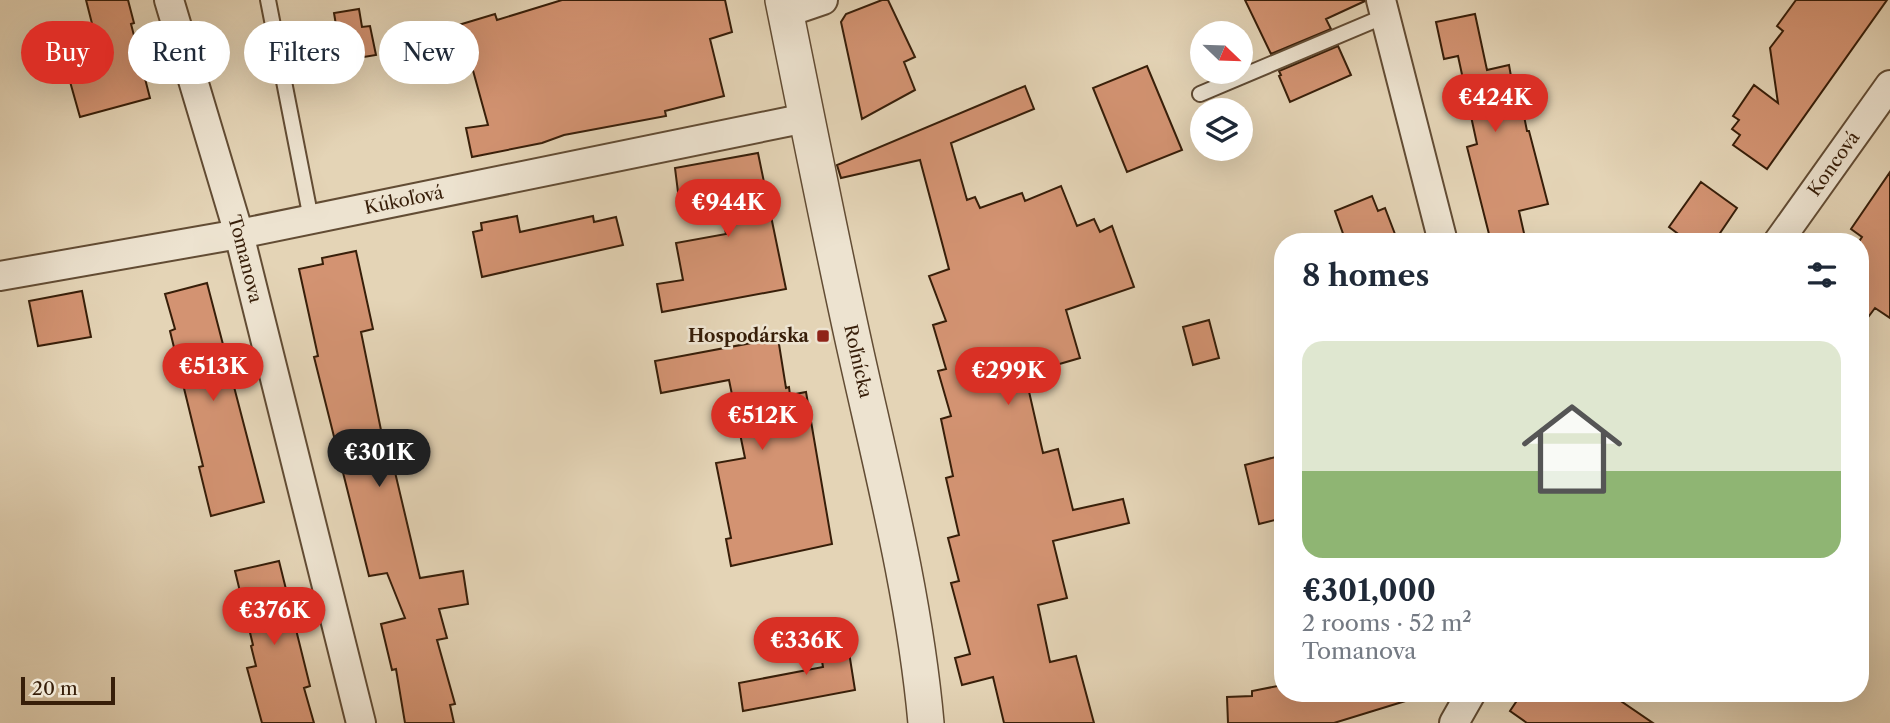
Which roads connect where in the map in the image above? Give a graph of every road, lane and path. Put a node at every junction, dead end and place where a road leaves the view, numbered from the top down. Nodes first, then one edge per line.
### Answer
1 (169, 0) edge
2 (268, 0) edge
3 (822, 0) edge
4 (784, 7) edge
5 (1383, 8) edge
6 (1890, 85) edge
7 (1200, 94) dead end
8 (806, 118) junction
9 (311, 219) junction
10 (1441, 233) edge
11 (1784, 233) edge
12 (239, 234) junction
13 (0, 276) edge
14 (1466, 702) edge
15 (361, 723) edge
16 (926, 723) edge
17 (1454, 723) edge

1 - 12 street, Tomanova
2 - 9 lane
3 - 4 street
4 - 8 street, Roľnícka
5 - 7 lane
5 - 10 street
6 - 11 street, Koncová
8 - 9 street, Kúkoľová
8 - 16 street, Roľnícka
9 - 12 street, Kúkoľová
12 - 13 street, Kúkoľová
12 - 15 street, Tomanova
14 - 17 street

